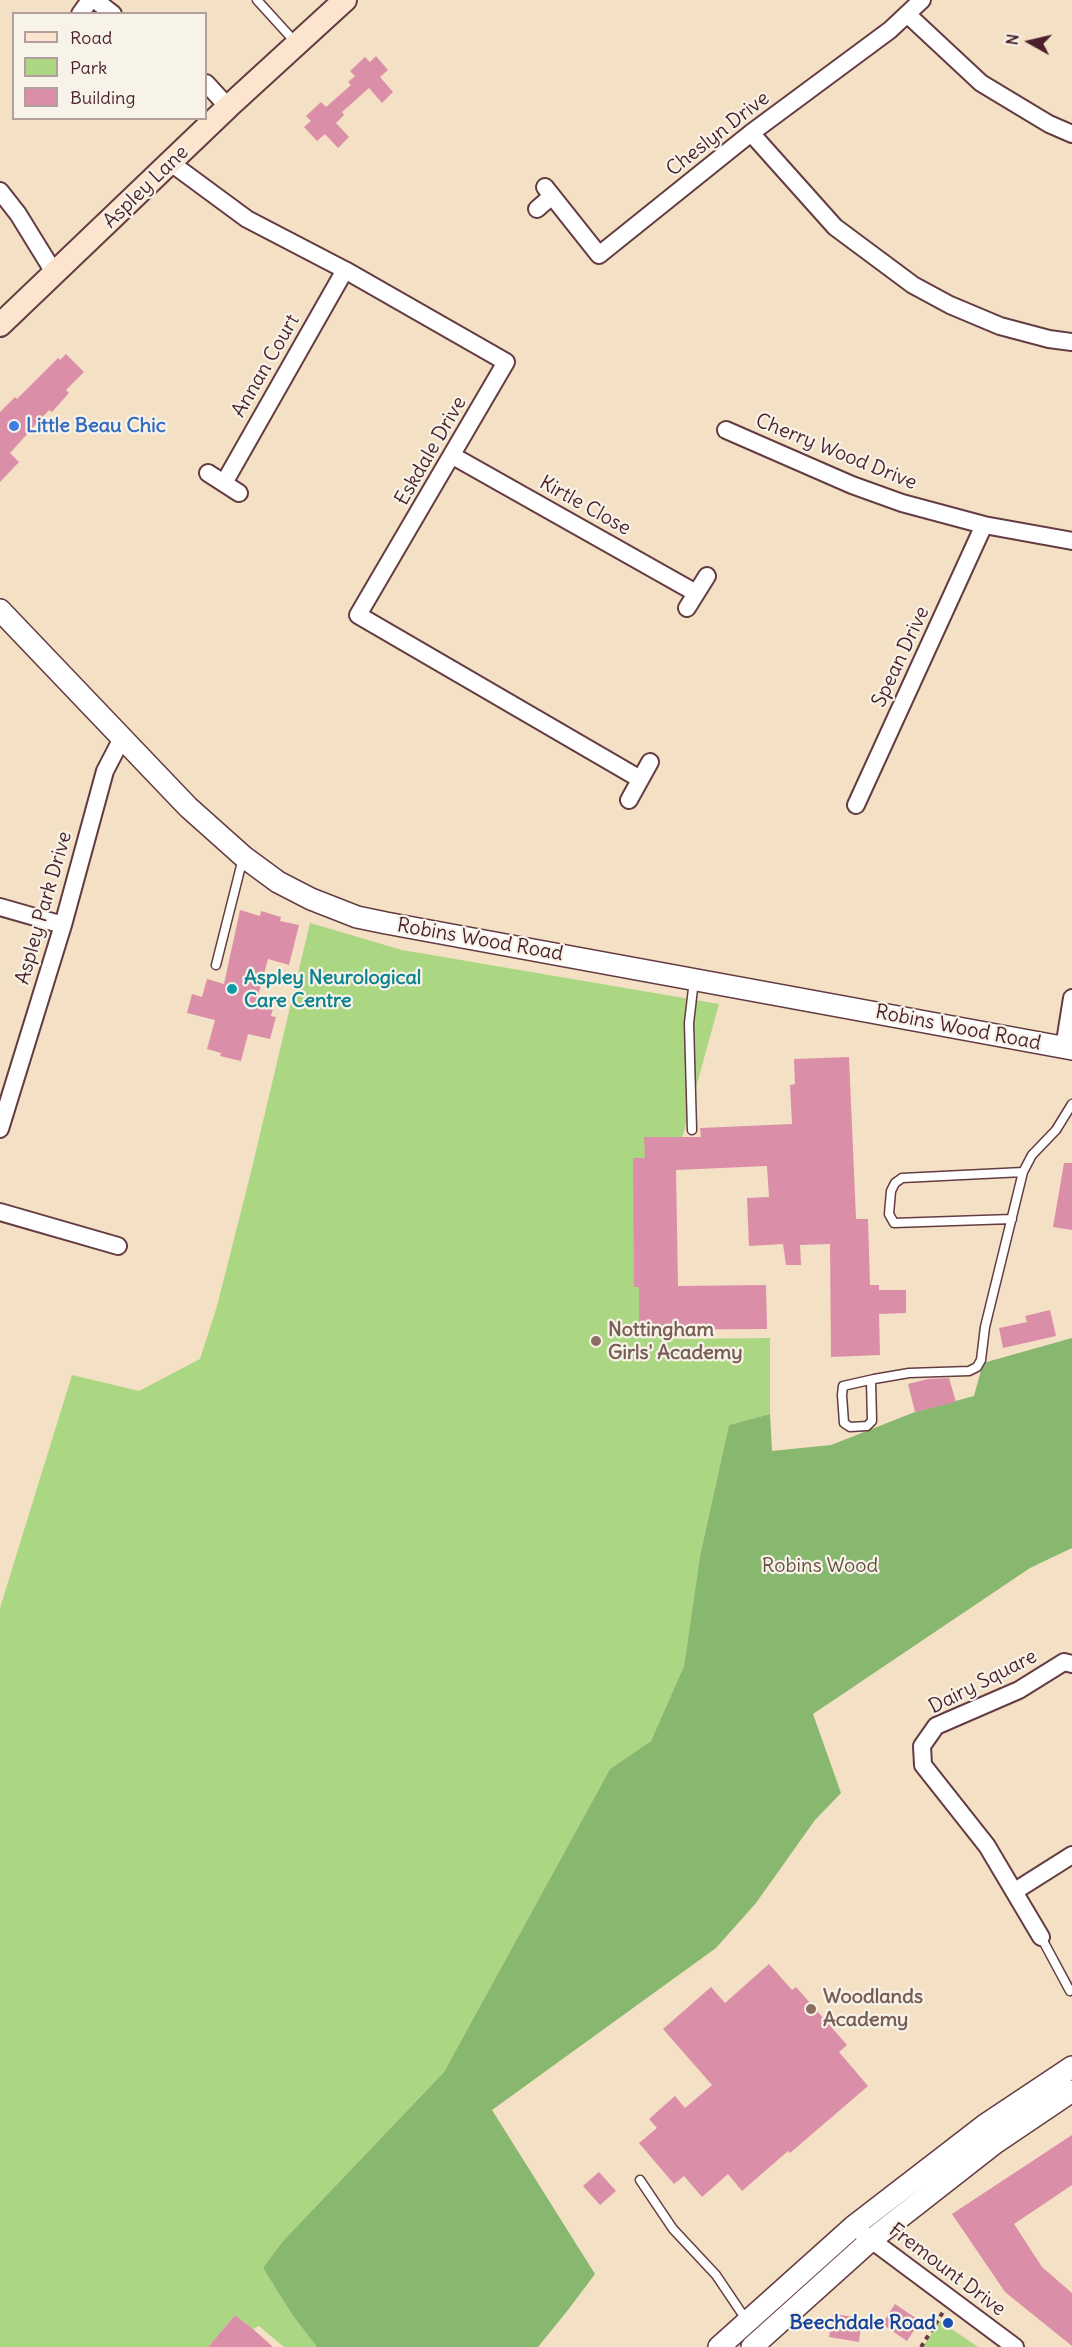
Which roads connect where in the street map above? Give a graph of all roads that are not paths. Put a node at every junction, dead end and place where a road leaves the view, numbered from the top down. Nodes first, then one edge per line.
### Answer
1 (92, 0) edge
2 (257, 0) edge
3 (345, 0) edge
4 (922, 0) edge
5 (82, 12) edge
6 (110, 12) edge
7 (908, 14) junction
8 (297, 44) junction
9 (207, 84) edge
10 (228, 107) junction
11 (751, 133) junction
12 (1072, 134) edge
13 (171, 164) junction
14 (0, 191) edge
15 (537, 208) dead end
16 (345, 270) junction
17 (55, 274) junction
18 (0, 325) edge
19 (1072, 342) edge
20 (726, 430) dead end
21 (453, 456) junction
22 (208, 473) dead end
23 (224, 483) junction
24 (239, 493) dead end
25 (984, 525) junction
26 (1072, 541) edge
27 (706, 576) dead end
28 (696, 593) junction
29 (687, 608) dead end
30 (0, 610) edge
31 (128, 742) junction
32 (650, 762) dead end
33 (640, 779) junction
34 (629, 800) dead end
35 (856, 805) dead end
36 (244, 857) junction
37 (0, 907) edge
38 (63, 925) junction
39 (216, 965) dead end
40 (694, 979) junction
41 (1072, 998) edge
42 (1068, 1048) edge
43 (1072, 1104) edge
44 (0, 1129) edge
45 (692, 1130) dead end
46 (1023, 1172) junction
47 (0, 1212) edge
48 (1012, 1219) junction
49 (118, 1246) dead end
50 (871, 1380) junction
51 (1068, 1663) edge
52 (1072, 1855) edge
53 (1015, 1891) junction
54 (1041, 1937) joint
55 (1070, 1991) dead end
56 (1072, 2067) edge
57 (1072, 2091) edge
58 (640, 2180) dead end
59 (854, 2226) junction
60 (871, 2240) junction
61 (747, 2322) junction
62 (719, 2347) edge
63 (752, 2347) edge
64 (1015, 2347) edge

1 - 5 street
1 - 6 street
2 - 8 lane
3 - 8 main road, Aspley Lane
4 - 7 street, Cheslyn Drive
7 - 11 street, Cheslyn Drive
7 - 12 street
8 - 10 main road, Aspley Lane
9 - 10 street
10 - 13 main road, Aspley Lane
11 - 15 street, Cheslyn Drive
11 - 19 street
13 - 16 street, Eskdale Drive
13 - 17 main road, Aspley Lane
14 - 17 street
16 - 21 street, Eskdale Drive
16 - 23 street, Annan Court
17 - 18 main road, Aspley Lane
20 - 25 street, Cherry Wood Drive
21 - 28 street, Kirtle Close
21 - 33 street, Eskdale Drive
22 - 23 street
23 - 24 street
25 - 26 street, Cherry Wood Drive
25 - 35 street, Spean Drive
27 - 28 street
28 - 29 street
30 - 31 street, Robins Wood Road
31 - 36 street, Robins Wood Road
31 - 38 street, Aspley Park Drive
32 - 33 street
33 - 34 street
36 - 39 lane
36 - 40 street, Robins Wood Road
37 - 38 street
38 - 44 street, Aspley Park Drive
40 - 42 street, Robins Wood Road
40 - 45 lane
41 - 42 street
43 - 46 lane
46 - 48 lane
46 - 48 lane
47 - 49 street
48 - 50 lane
50 - 50 lane
51 - 53 street, Dairy Square
52 - 53 street
53 - 54 street, Dairy Square
54 - 55 lane
56 - 59 street
57 - 60 street
58 - 61 lane
59 - 60 street, Fremount Drive
59 - 61 street
60 - 63 street
60 - 64 street, Fremount Drive
61 - 62 street

